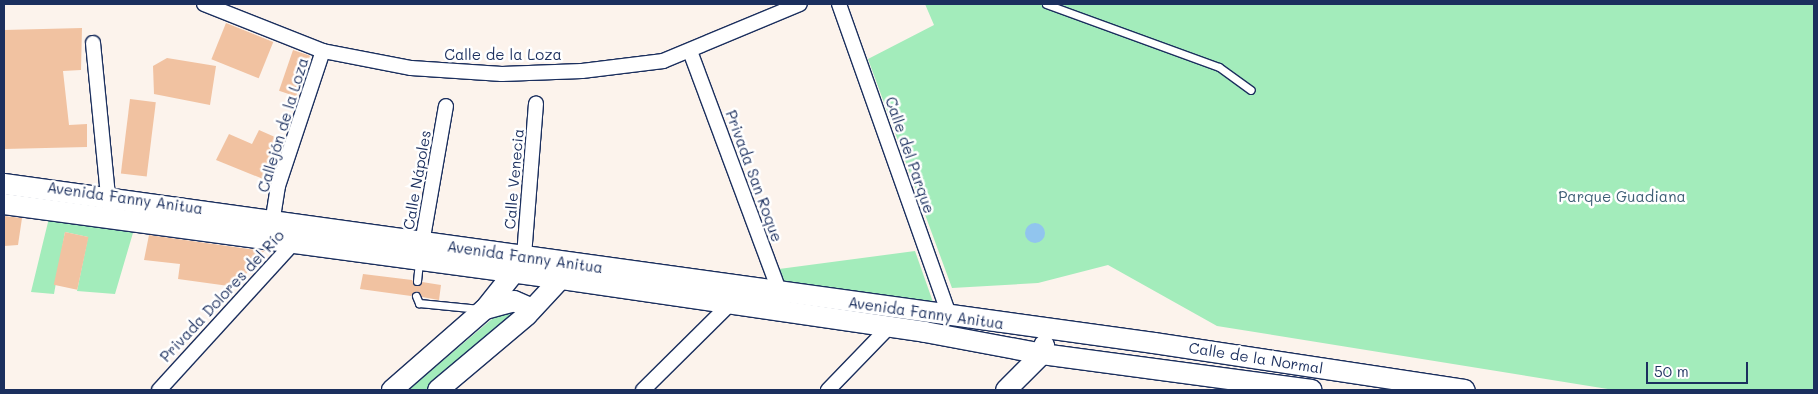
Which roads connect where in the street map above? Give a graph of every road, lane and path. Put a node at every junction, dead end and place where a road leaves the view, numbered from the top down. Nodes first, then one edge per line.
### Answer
1 (204, 4) edge
2 (800, 4) edge
3 (839, 4) edge
4 (1046, 4) edge
5 (92, 43) dead end
6 (323, 51) junction
7 (690, 51) junction
8 (1251, 90) dead end
9 (536, 103) dead end
10 (446, 106) dead end
11 (4, 184) edge
12 (108, 196) junction
13 (4, 204) edge
14 (110, 216) junction
15 (310, 225) junction
16 (271, 228) junction
17 (295, 241) junction
18 (421, 251) junction
19 (522, 268) junction
20 (567, 272) junction
21 (417, 281) dead end
22 (780, 294) junction
23 (416, 296) dead end
24 (730, 304) junction
25 (485, 309) junction
26 (527, 311) junction
27 (787, 312) junction
28 (950, 317) junction
29 (888, 328) junction
30 (1047, 329) junction
31 (925, 332) junction
32 (1042, 354) junction
33 (1292, 364) junction
34 (1289, 389) edge
35 (159, 390) edge
36 (392, 390) edge
37 (438, 390) edge
38 (643, 390) edge
39 (828, 390) edge
40 (1006, 390) edge
41 (1312, 390) edge
42 (1464, 390) edge

1 - 6 street, Calle de la Loza
2 - 7 street, Calle de la Loza
3 - 28 street, Calle del Parque
4 - 8 lane
5 - 12 street
6 - 7 street, Calle de la Loza
6 - 16 street, Callejón de la Loza
7 - 22 street, Privada San Roque
9 - 19 street, Calle Venecia
10 - 18 street, Calle Nápoles
11 - 12 main road, Avenida Fanny Anitua
12 - 14 street
12 - 16 main road, Avenida Fanny Anitua
13 - 14 main road, Avenida Fanny Anitua
14 - 16 main road, Avenida Fanny Anitua
15 - 16 main road, Avenida Fanny Anitua
15 - 17 street, Privada Dolores del Río
15 - 18 main road, Avenida Fanny Anitua
16 - 17 main road, Avenida Fanny Anitua
17 - 18 main road, Avenida Fanny Anitua
17 - 35 street, Privada Dolores del Río
18 - 19 main road, Avenida Fanny Anitua
18 - 21 lane
19 - 20 main road, Avenida Fanny Anitua
19 - 25 main road
19 - 26 main road
20 - 22 main road, Avenida Fanny Anitua
20 - 24 main road, Avenida Fanny Anitua
20 - 26 main road
22 - 27 street, Privada San Roque
22 - 28 main road, Avenida Fanny Anitua
23 - 25 lane
24 - 27 main road, Avenida Fanny Anitua
24 - 38 street
25 - 26 main road
25 - 36 main road
26 - 37 main road
27 - 29 main road, Avenida Fanny Anitua
28 - 30 main road, Avenida Fanny Anitua
28 - 31 main road
29 - 31 main road, Avenida Fanny Anitua
29 - 39 street
30 - 32 main road
30 - 33 main road, Calle de la Normal
31 - 32 main road, Avenida Fanny Anitua
32 - 34 main road, Calle de la Normal
32 - 40 main road
33 - 34 street
33 - 42 main road, Calle de la Normal
34 - 41 main road, Calle de la Normal

